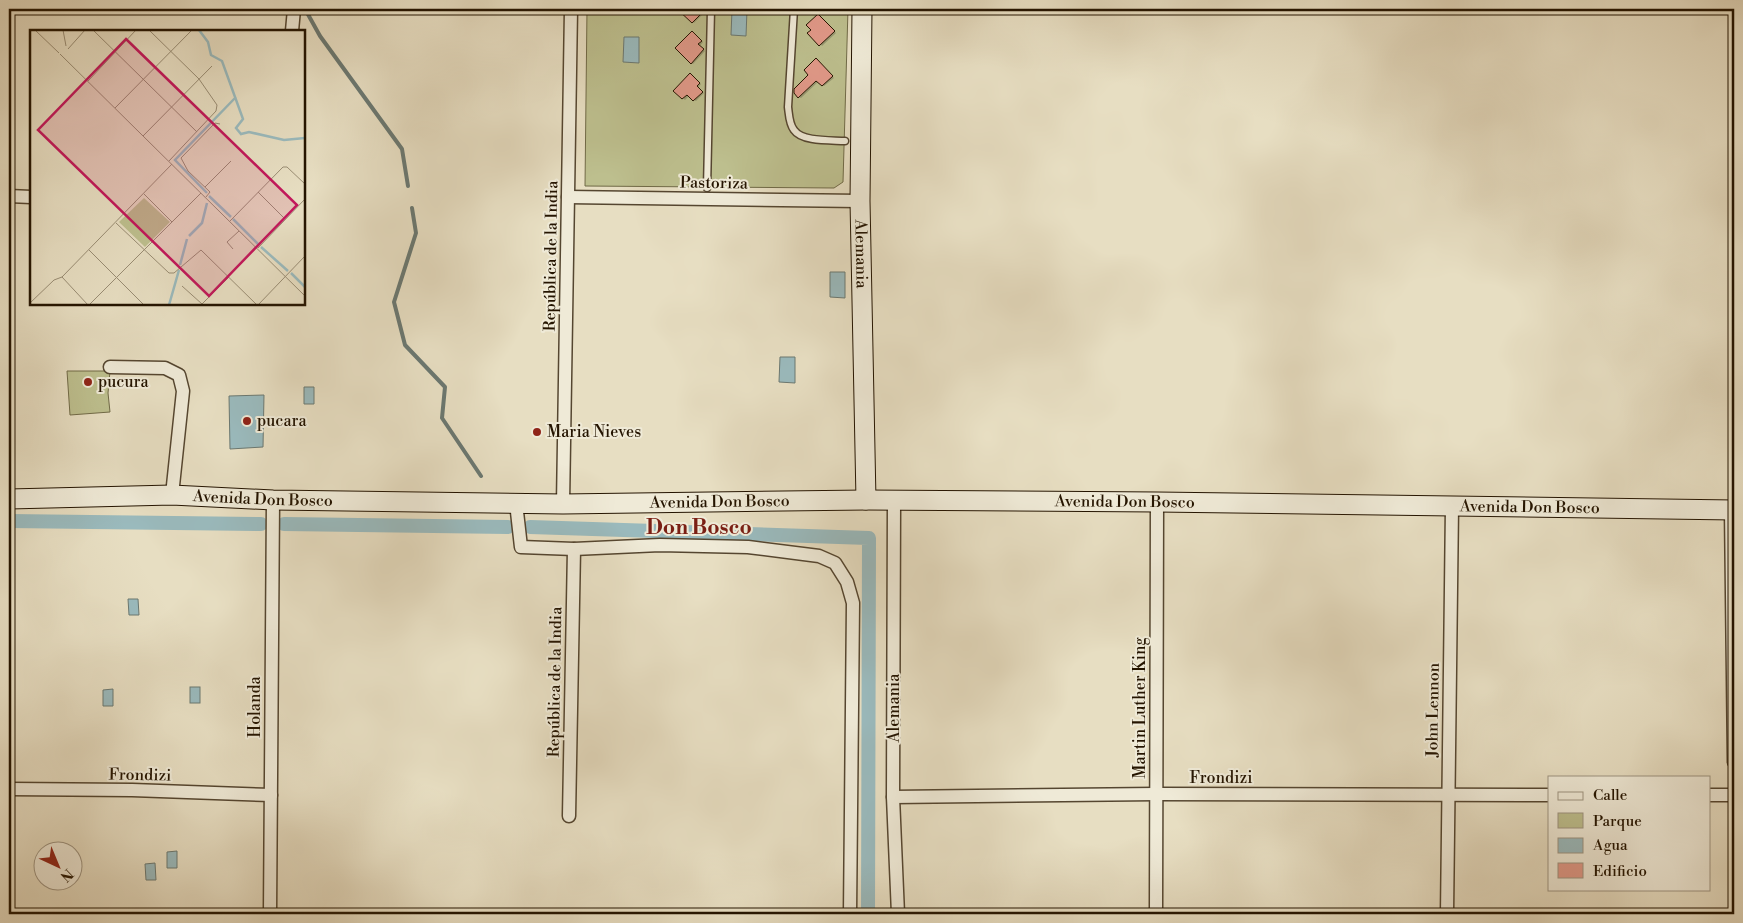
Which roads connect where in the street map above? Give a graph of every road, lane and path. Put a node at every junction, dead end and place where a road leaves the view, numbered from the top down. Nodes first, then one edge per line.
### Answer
1 (294, 9) edge
2 (571, 9) edge
3 (711, 9) edge
4 (794, 9) edge
5 (862, 9) edge
6 (292, 30) edge
7 (845, 141) dead end
8 (707, 188) dead end
9 (9, 196) edge
10 (30, 196) edge
11 (568, 197) junction
12 (860, 201) junction
13 (110, 367) dead end
14 (172, 495) junction
15 (9, 499) edge
16 (273, 500) junction
17 (866, 500) junction
18 (894, 501) junction
19 (1157, 502) junction
20 (516, 504) junction
21 (563, 504) junction
22 (1452, 506) junction
23 (1732, 510) edge
24 (574, 550) junction
25 (1734, 762) edge
26 (9, 789) edge
27 (1156, 794) junction
28 (271, 795) junction
29 (1448, 795) junction
30 (1548, 795) edge
31 (1710, 795) edge
32 (1734, 795) edge
33 (893, 797) junction
34 (569, 816) dead end
35 (270, 914) edge
36 (850, 914) edge
37 (898, 914) edge
38 (1156, 914) edge
39 (1447, 914) edge

1 - 6 street
2 - 11 street, República de la India
3 - 8 lane
4 - 7 lane
5 - 12 main road, Alemania
9 - 10 street
11 - 12 street, Pastoriza
11 - 21 street, República de la India
12 - 17 main road, Alemania
13 - 14 street
14 - 15 main road, Avenida Don Bosco
14 - 16 main road, Avenida Don Bosco
16 - 20 main road, Avenida Don Bosco
16 - 28 street, Holanda
17 - 18 main road, Avenida Don Bosco
17 - 21 main road, Avenida Don Bosco
18 - 19 main road, Avenida Don Bosco
18 - 33 street, Alemania
19 - 22 main road, Avenida Don Bosco
19 - 27 street, Martin Luther King
20 - 21 main road, Avenida Don Bosco
20 - 24 street
22 - 23 main road, Avenida Don Bosco
22 - 29 street, John Lennon
23 - 25 street
24 - 34 street, República de la India
24 - 36 street
26 - 28 street, Frondizi
27 - 29 street, Frondizi
27 - 33 street, Frondizi
27 - 38 street, Martin Luther King
28 - 35 street, Holanda
29 - 30 street, Frondizi
29 - 39 street, John Lennon
31 - 32 street
33 - 37 street, Alemania

